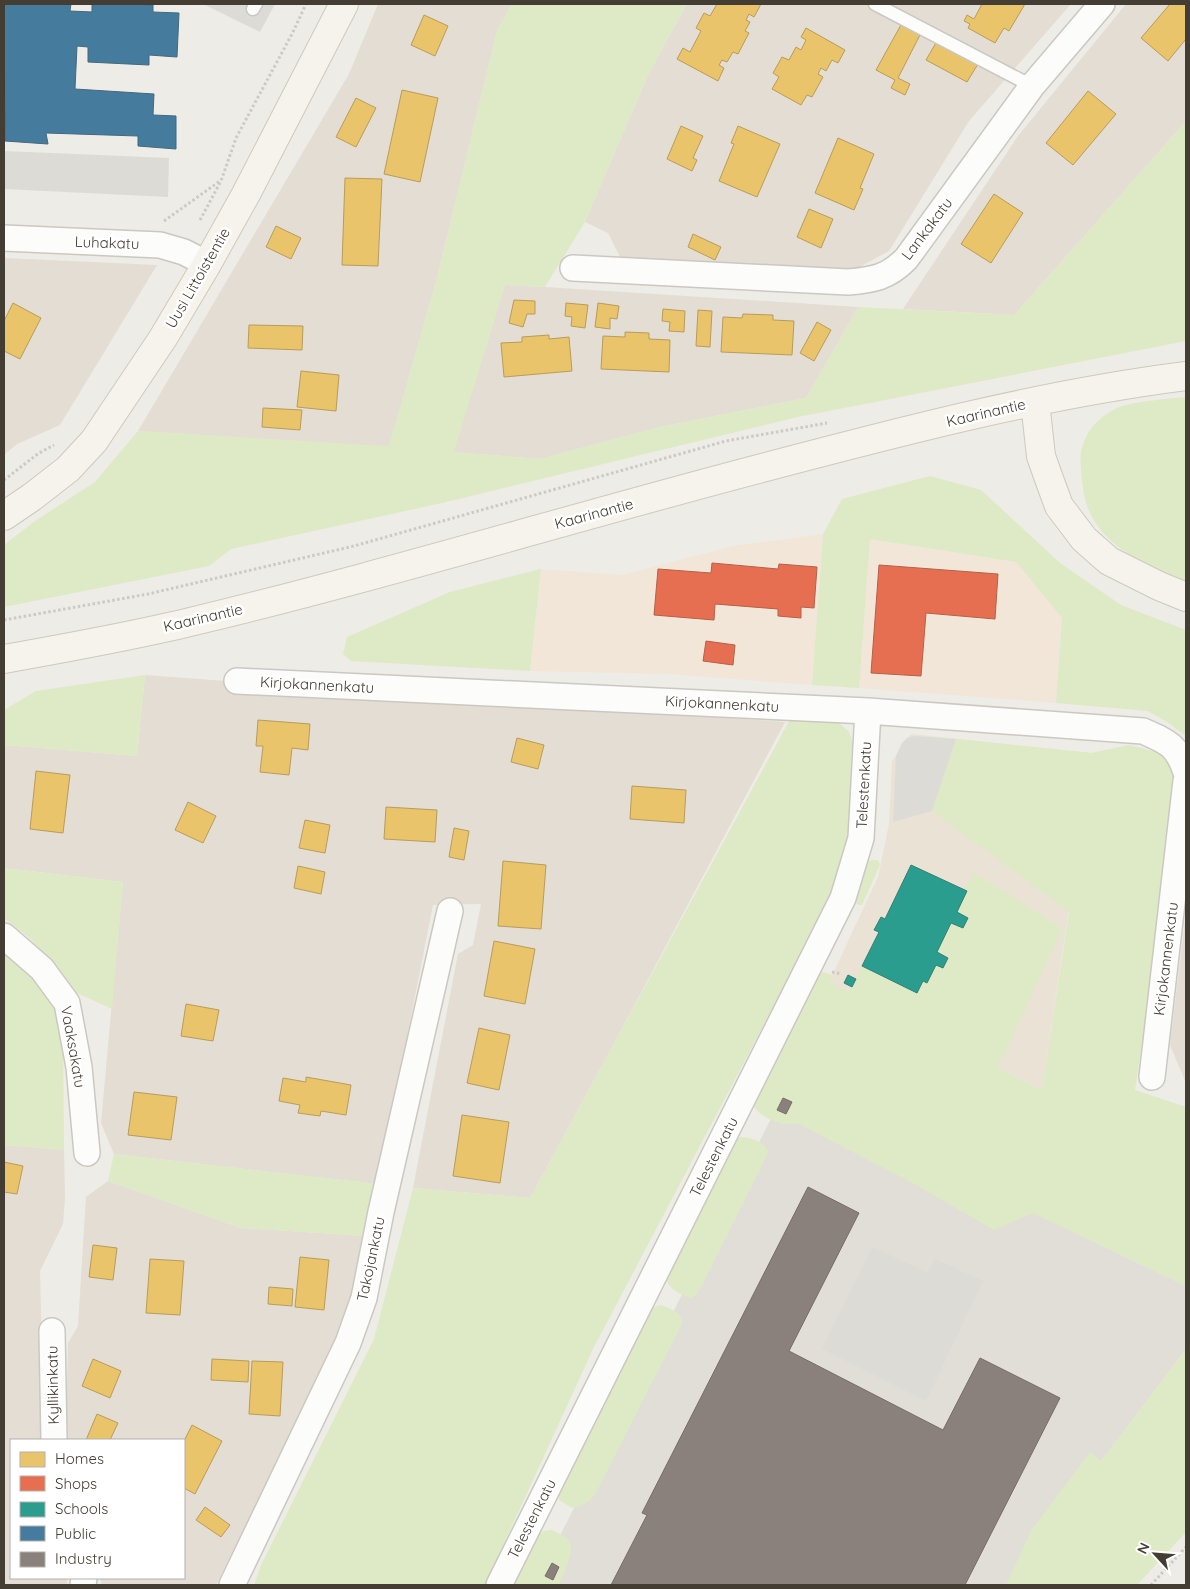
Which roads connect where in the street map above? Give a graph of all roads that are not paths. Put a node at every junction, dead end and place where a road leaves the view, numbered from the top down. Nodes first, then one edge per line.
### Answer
1 (344, 4) edge
2 (875, 4) edge
3 (1102, 4) edge
4 (1032, 86) junction
5 (4, 238) edge
6 (207, 264) junction
7 (573, 268) dead end
8 (1186, 376) edge
9 (1035, 402) junction
10 (4, 516) edge
11 (1186, 597) edge
12 (4, 659) edge
13 (237, 681) dead end
14 (868, 710) junction
15 (1186, 772) edge
16 (1186, 781) edge
17 (450, 911) dead end
18 (4, 936) edge
19 (1152, 1077) dead end
20 (87, 1153) dead end
21 (52, 1331) dead end
22 (54, 1439) edge
23 (232, 1585) edge
24 (499, 1585) edge

1 - 6 main road, Uusi Littoistentie
2 - 4 lane
3 - 4 street, Lankakatu
4 - 7 street, Lankakatu
5 - 6 street, Luhakatu
6 - 10 main road, Uusi Littoistentie
8 - 9 main road, Kaarinantie
9 - 11 main road
9 - 12 main road, Kaarinantie
13 - 14 street, Kirjokannenkatu
14 - 15 street, Kirjokannenkatu
14 - 24 street, Telestenkatu
16 - 19 street, Kirjokannenkatu
17 - 23 street, Takojankatu
18 - 20 street, Vaaksakatu
21 - 22 street, Kyllikinkatu

